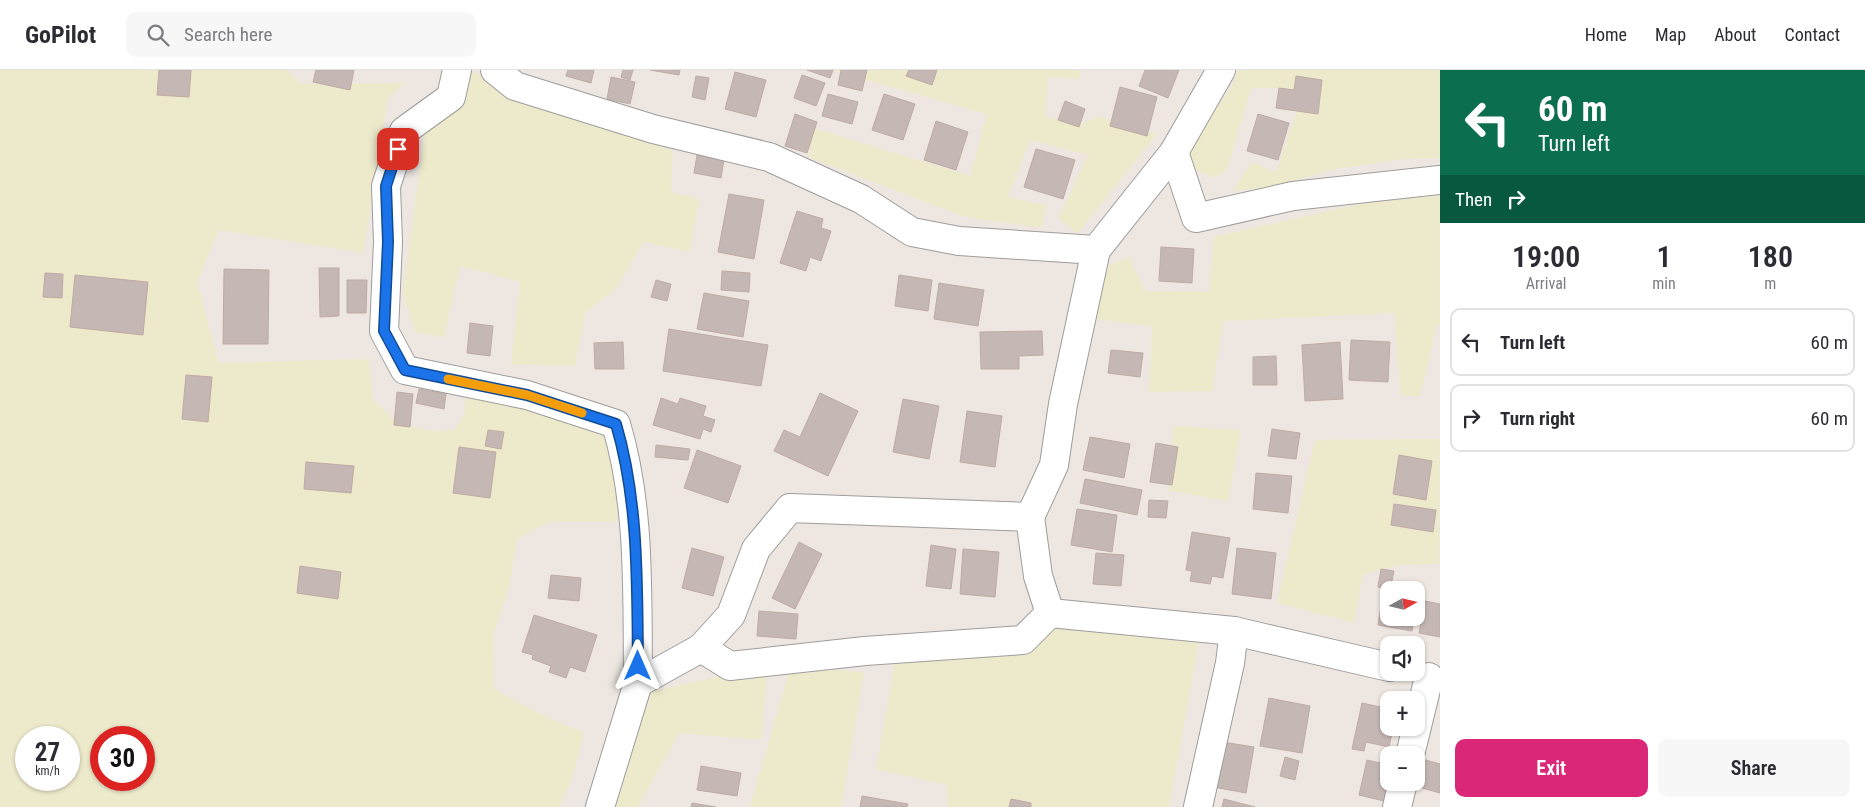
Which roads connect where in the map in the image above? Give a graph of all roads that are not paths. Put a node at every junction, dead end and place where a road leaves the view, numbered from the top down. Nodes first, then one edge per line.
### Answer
1 (457, 70) edge
2 (495, 70) edge
3 (1221, 70) edge
4 (1174, 152) junction
5 (1440, 180) edge
6 (1096, 250) junction
7 (1030, 517) junction
8 (1050, 613) junction
9 (1234, 630) junction
10 (701, 648) junction
11 (1380, 666) edge
12 (1426, 677) edge
13 (638, 683) junction
14 (1412, 746) edge
15 (1401, 791) edge
16 (600, 807) edge
17 (1198, 807) edge
18 (1397, 807) edge

1 - 13 street
2 - 6 street
3 - 4 street
4 - 5 street
4 - 6 street
6 - 7 street
7 - 8 street
7 - 10 street
8 - 9 street
8 - 10 street
9 - 11 street
9 - 17 street
10 - 13 street
12 - 14 street
13 - 16 street
15 - 18 street

